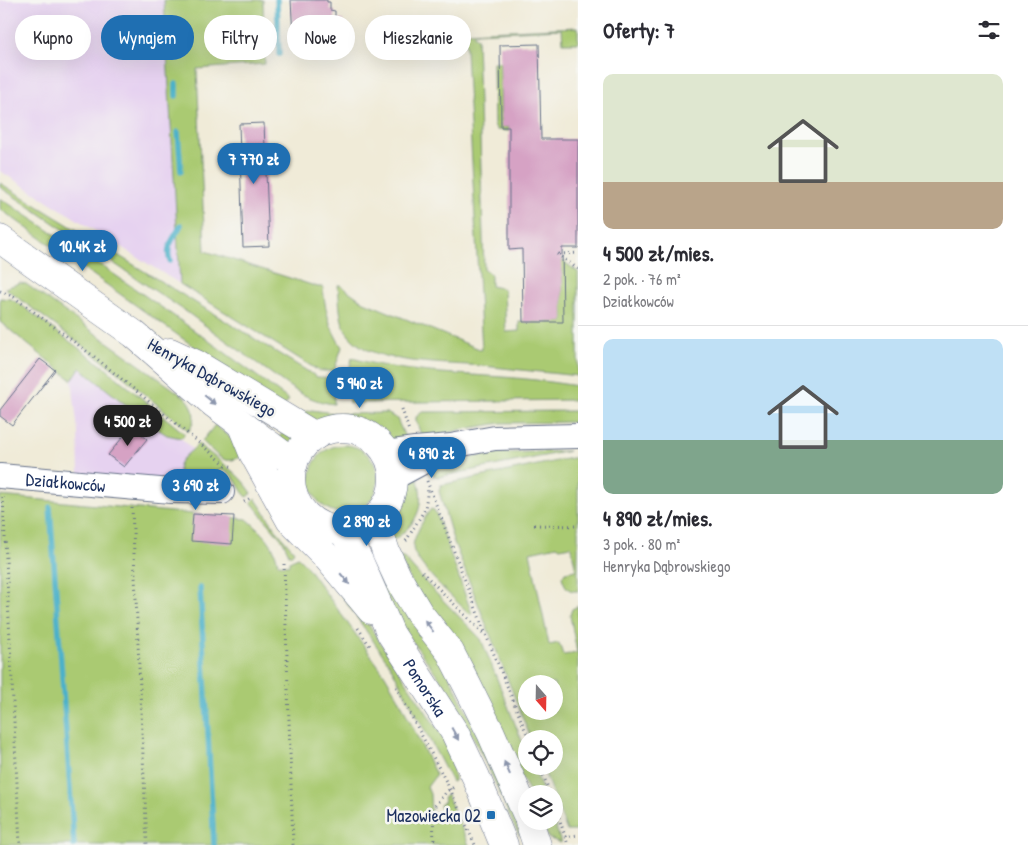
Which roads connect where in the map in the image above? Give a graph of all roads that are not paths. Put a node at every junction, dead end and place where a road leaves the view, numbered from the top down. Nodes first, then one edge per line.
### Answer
1 (2, 247) edge
2 (134, 334) junction
3 (241, 423) junction
4 (315, 436) junction
5 (578, 436) edge
6 (294, 463) junction
7 (390, 466) junction
8 (1, 476) edge
9 (222, 492) dead end
10 (374, 519) junction
11 (343, 530) junction
12 (382, 642) junction
13 (518, 794) edge
14 (532, 830) edge
15 (504, 845) edge
16 (537, 845) edge

1 - 2 main road, Henryka Dąbrowskiego
2 -> 3 main road, Henryka Dąbrowskiego
2 - 4 main road, Henryka Dąbrowskiego
3 - 6 main road, Henryka Dąbrowskiego
3 -> 12 main road
4 - 6 main road
4 - 7 main road
5 - 7 street
6 - 11 main road
7 - 10 main road
8 - 9 street, Działkowców
10 - 11 main road
13 -> 10 main road, Pomorska
11 - 12 main road, Pomorska
12 -> 15 main road, Pomorska
14 - 16 main road

